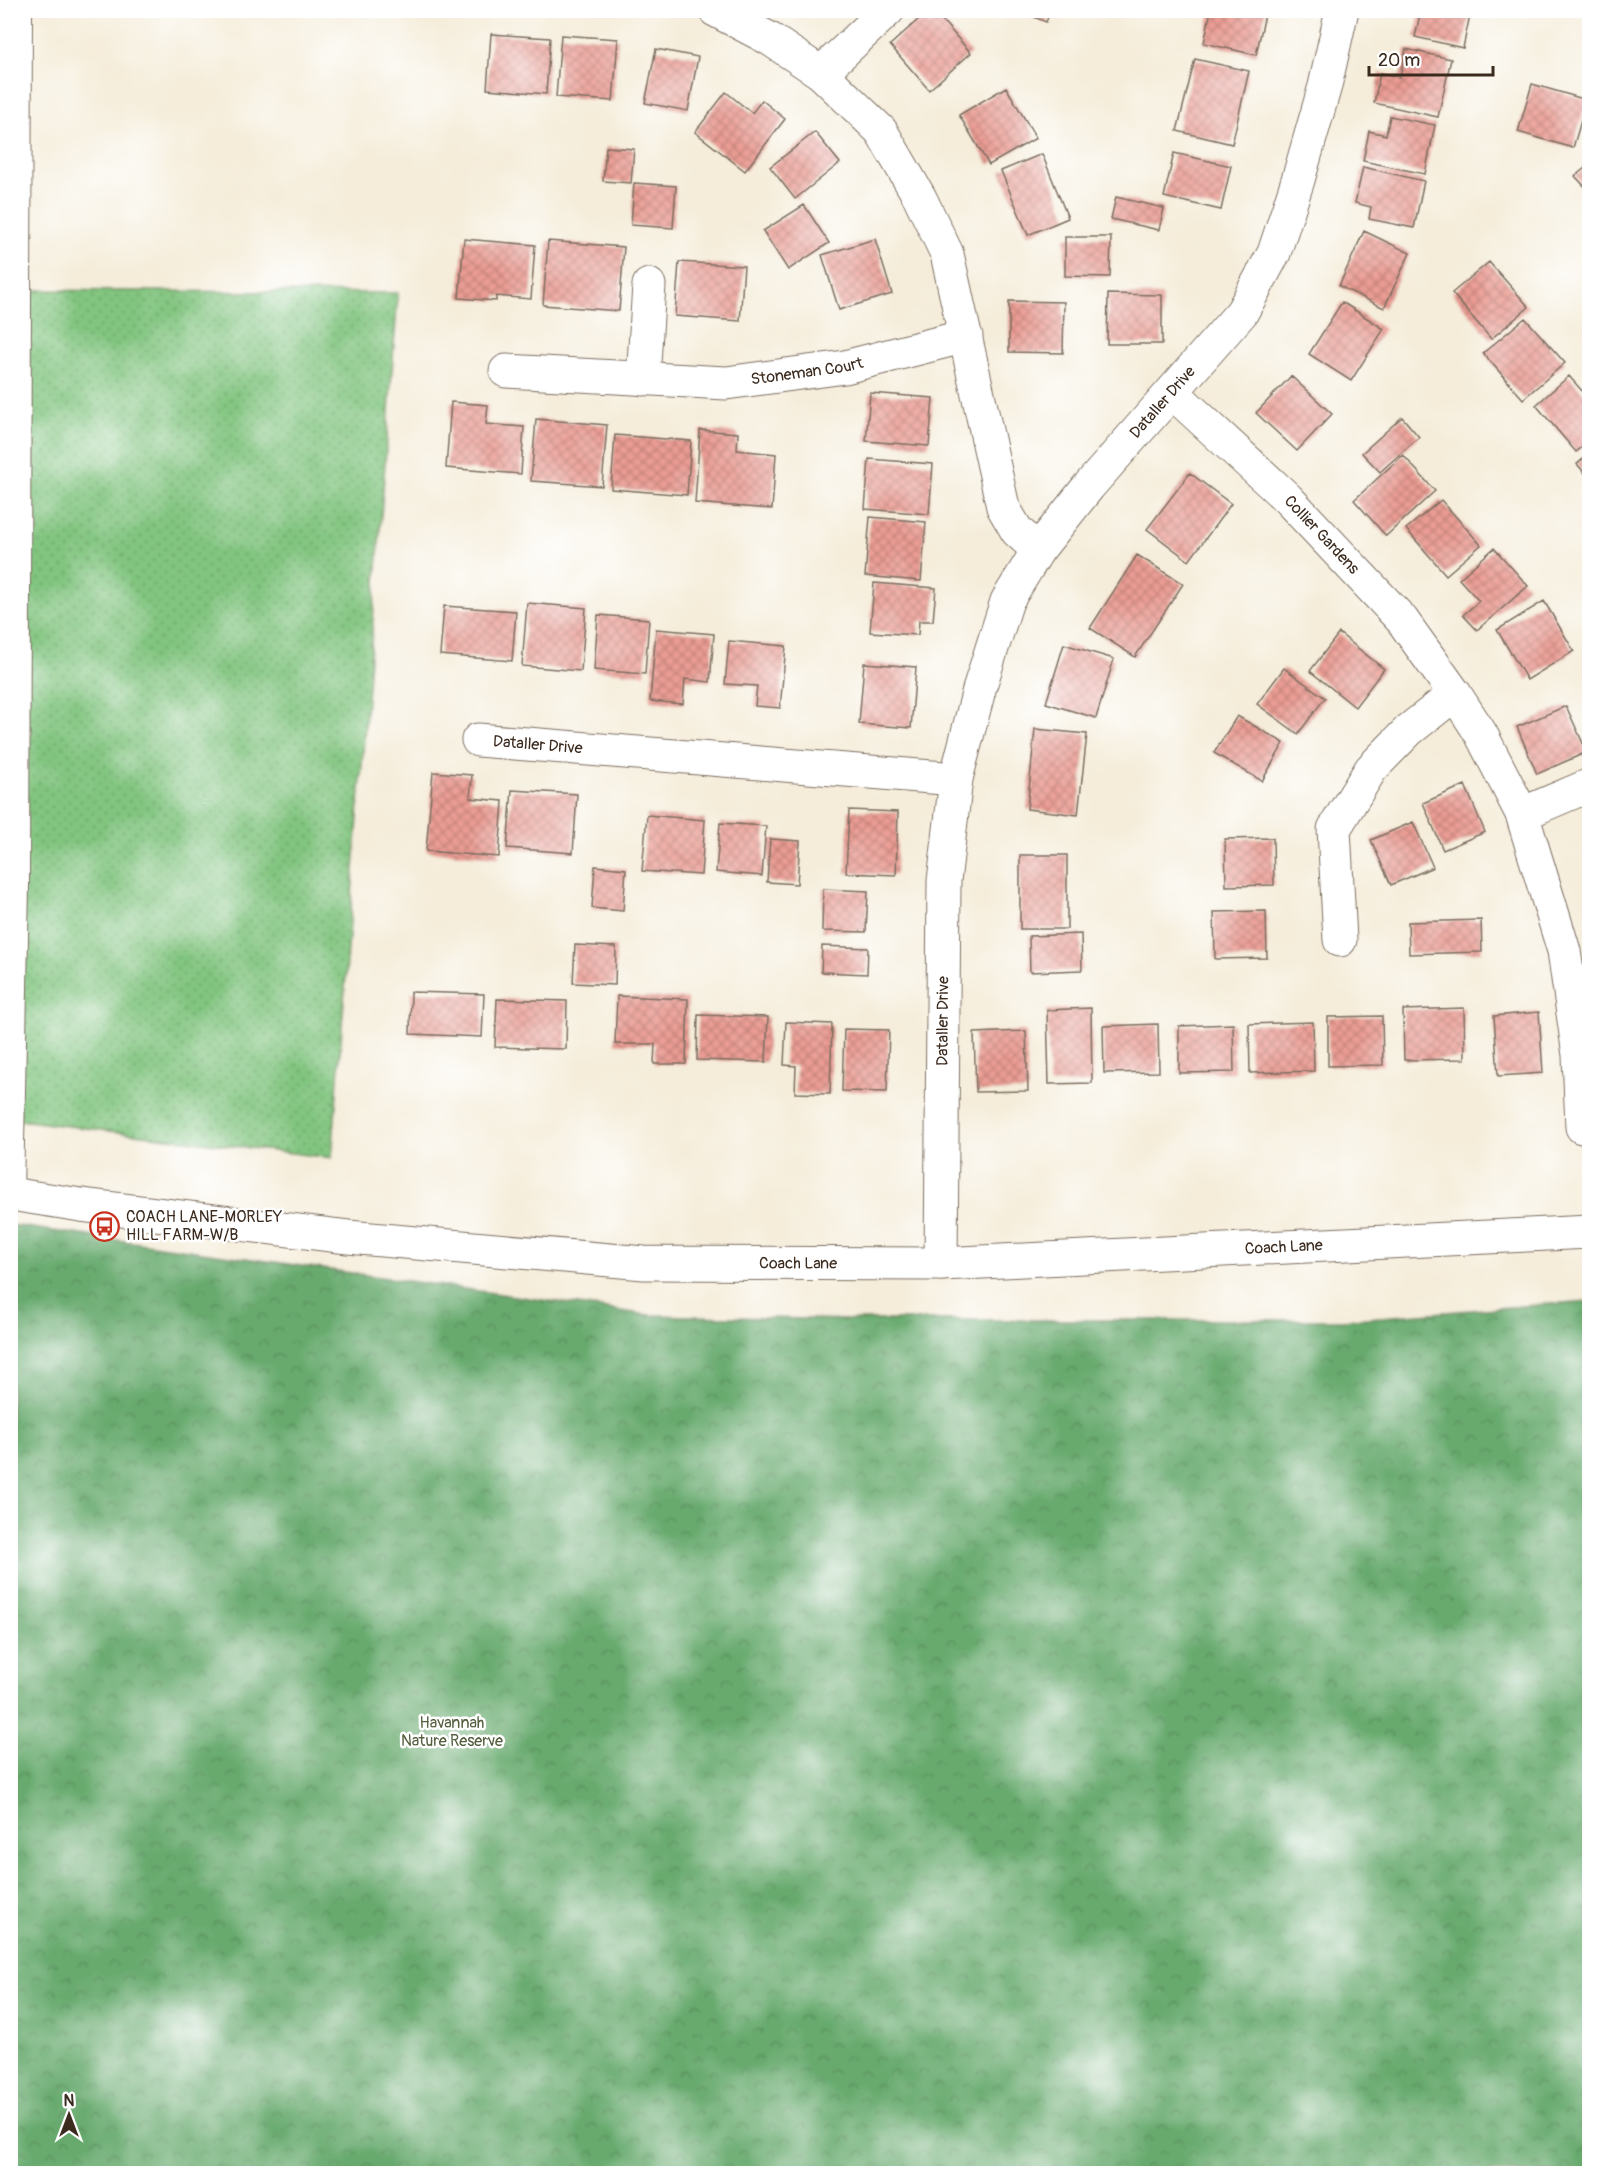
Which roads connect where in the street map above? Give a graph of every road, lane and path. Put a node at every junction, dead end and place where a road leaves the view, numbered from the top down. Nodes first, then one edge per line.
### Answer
1 (20, 10) edge
2 (715, 10) edge
3 (888, 10) edge
4 (1342, 10) edge
5 (820, 73) junction
6 (649, 285) dead end
7 (966, 336) junction
8 (506, 371) dead end
9 (643, 378) junction
10 (1172, 392) junction
11 (1038, 550) junction
12 (1455, 694) junction
13 (478, 740) dead end
14 (956, 778) junction
15 (1590, 785) edge
16 (1522, 814) junction
17 (1340, 940) dead end
18 (1582, 1127) dead end
19 (11, 1194) edge
20 (1590, 1232) edge
21 (941, 1264) junction

1 - 19 lane
2 - 5 street
3 - 5 street
4 - 10 street, Dataller Drive
5 - 7 street
6 - 9 street
7 - 9 street, Stoneman Court
7 - 11 street
8 - 9 street, Stoneman Court
10 - 11 street, Dataller Drive
10 - 12 street, Collier Gardens
11 - 14 street, Dataller Drive
12 - 16 street, Collier Gardens
12 - 17 street
13 - 14 street, Dataller Drive
14 - 21 street, Dataller Drive
15 - 16 street
16 - 18 street, Collier Gardens
19 - 21 street, Coach Lane
20 - 21 street, Coach Lane

